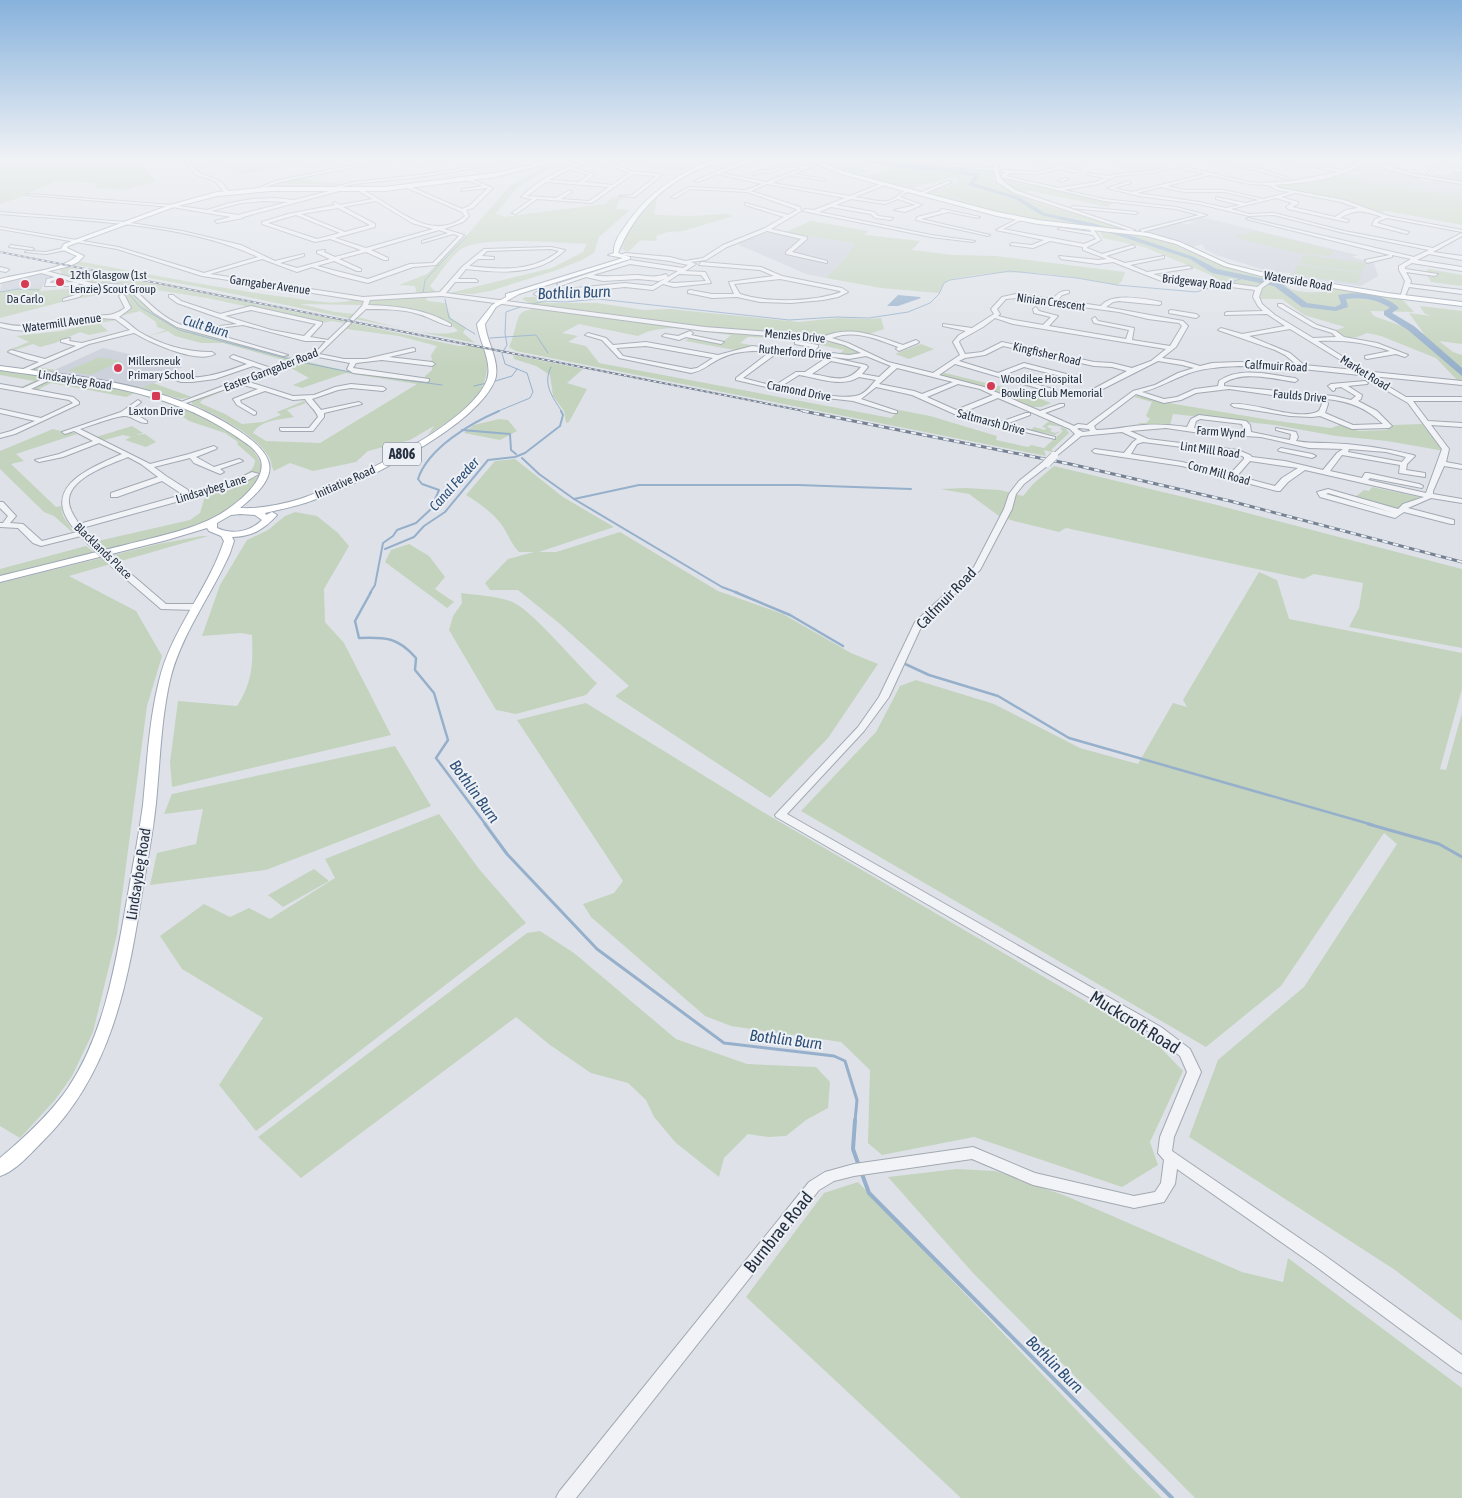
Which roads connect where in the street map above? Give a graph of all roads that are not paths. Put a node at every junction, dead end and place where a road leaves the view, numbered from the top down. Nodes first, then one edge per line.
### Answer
1 (6, 229) edge
2 (109, 229) edge
3 (158, 229) edge
4 (280, 229) edge
5 (334, 229) edge
6 (361, 229) edge
7 (436, 229) edge
8 (442, 229) edge
9 (626, 229) edge
10 (767, 229) joint
11 (894, 229) edge
12 (898, 229) edge
13 (960, 229) edge
14 (1081, 229) edge
15 (1126, 229) edge
16 (1152, 229) edge
17 (1293, 229) edge
18 (1332, 229) edge
19 (1392, 229) edge
20 (1414, 229) edge
21 (1442, 229) edge
22 (1000, 230) joint
23 (1061, 231) dead end
24 (1094, 231) junction
25 (1132, 231) junction
26 (454, 232) junction
27 (1141, 232) junction
28 (1407, 233) junction
29 (346, 234) junction
30 (1462, 234) edge
31 (988, 235) junction
32 (332, 238) junction
33 (1050, 239) junction
34 (79, 240) junction
35 (919, 240) dead end
36 (1386, 240) junction
37 (973, 241) junction
38 (424, 242) dead end
39 (1012, 244) dead end
40 (11, 246) dead end
41 (966, 246) dead end
42 (1086, 246) junction
43 (1132, 246) dead end
44 (64, 249) junction
45 (367, 250) junction
46 (1430, 250) junction
47 (323, 251) dead end
48 (302, 255) dead end
49 (1101, 255) junction
50 (1397, 255) junction
51 (263, 257) junction
52 (477, 257) junction
53 (1162, 257) dead end
54 (492, 258) dead end
55 (618, 258) junction
56 (637, 258) junction
57 (1062, 258) dead end
58 (1462, 258) edge
59 (334, 260) junction
60 (386, 260) dead end
61 (1114, 260) junction
62 (1413, 260) junction
63 (528, 261) dead end
64 (1367, 261) dead end
65 (825, 262) dead end
66 (275, 263) junction
67 (541, 263) junction
68 (695, 263) junction
69 (1126, 264) junction
70 (313, 266) junction
71 (466, 267) junction
72 (1189, 268) dead end
73 (1462, 268) edge
74 (0, 269) edge
75 (6, 270) dead end
76 (359, 270) dead end
77 (1402, 270) junction
78 (680, 271) junction
79 (44, 272) junction
80 (1147, 273) junction
81 (202, 274) junction
82 (1431, 274) dead end
83 (385, 275) junction
84 (586, 276) junction
85 (60, 277) junction
86 (397, 277) dead end
87 (780, 277) junction
88 (1274, 277) junction
89 (454, 280) junction
90 (0, 281) edge
91 (475, 281) dead end
92 (661, 281) junction
93 (78, 284) dead end
94 (560, 284) dead end
95 (92, 285) junction
96 (654, 285) dead end
97 (1408, 285) junction
98 (1005, 289) dead end
99 (1258, 289) junction
100 (1015, 292) junction
101 (1462, 292) edge
102 (693, 293) dead end
103 (1061, 293) dead end
104 (442, 294) junction
105 (537, 294) dead end
106 (738, 295) junction
107 (787, 295) dead end
108 (172, 296) dead end
109 (1402, 297) junction
110 (116, 299) dead end
111 (367, 299) junction
112 (65, 300) dead end
113 (778, 300) junction
114 (1054, 301) junction
115 (502, 302) junction
116 (1159, 303) dead end
117 (1462, 304) edge
118 (1280, 305) dead end
119 (365, 307) junction
120 (1102, 308) junction
121 (1034, 311) dead end
122 (1171, 312) dead end
123 (1268, 312) junction
124 (1227, 314) dead end
125 (1187, 315) junction
126 (219, 316) junction
127 (994, 316) junction
128 (1196, 316) dead end
129 (115, 317) junction
130 (1094, 321) dead end
131 (1181, 322) junction
132 (246, 324) junction
133 (0, 325) edge
134 (450, 325) dead end
135 (945, 325) dead end
136 (7, 327) junction
137 (1045, 327) junction
138 (1290, 327) junction
139 (191, 329) junction
140 (971, 330) junction
141 (1221, 330) dead end
142 (0, 331) edge
143 (135, 331) junction
144 (692, 331) dead end
145 (670, 334) junction
146 (685, 335) junction
147 (1244, 335) junction
148 (580, 337) dead end
149 (305, 338) junction
150 (826, 338) junction
151 (1342, 338) junction
152 (68, 339) dead end
153 (325, 340) dead end
154 (1129, 340) junction
155 (1311, 340) junction
156 (722, 342) dead end
157 (916, 342) dead end
158 (797, 343) dead end
159 (651, 344) junction
160 (82, 345) junction
161 (816, 346) junction
162 (611, 347) junction
163 (1171, 348) junction
164 (834, 349) dead end
165 (413, 350) dead end
166 (11, 351) dead end
167 (776, 352) junction
168 (808, 352) junction
169 (1398, 352) junction
170 (212, 354) dead end
171 (314, 354) junction
172 (354, 354) dead end
173 (866, 354) junction
174 (285, 355) dead end
175 (233, 356) dead end
176 (963, 356) junction
177 (1405, 356) dead end
178 (718, 357) junction
179 (1367, 357) dead end
180 (383, 358) junction
181 (1156, 358) junction
182 (46, 361) junction
183 (369, 361) junction
184 (353, 362) junction
185 (428, 362) dead end
186 (954, 362) junction
187 (253, 364) junction
188 (895, 366) junction
189 (1302, 367) junction
190 (0, 368) edge
191 (1199, 368) junction
192 (1133, 370) junction
193 (274, 371) junction
194 (23, 372) junction
195 (1360, 372) junction
196 (807, 374) junction
197 (858, 375) junction
198 (934, 375) junction
199 (998, 375) junction
200 (54, 376) junction
201 (1072, 376) dead end
202 (171, 377) dead end
203 (424, 379) dead end
204 (880, 379) junction
205 (1295, 380) dead end
206 (199, 381) junction
207 (241, 382) junction
208 (1365, 383) dead end
209 (954, 384) dead end
210 (1462, 384) edge
211 (874, 385) junction
212 (0, 386) edge
213 (1343, 386) junction
214 (211, 387) dead end
215 (381, 387) dead end
216 (776, 387) junction
217 (1221, 388) junction
218 (1333, 388) dead end
219 (24, 390) junction
220 (265, 390) junction
221 (1135, 392) junction
222 (1449, 393) junction
223 (999, 395) junction
224 (922, 396) junction
225 (1322, 397) junction
226 (308, 398) junction
227 (236, 399) junction
228 (854, 399) junction
229 (1405, 399) junction
230 (1462, 399) edge
231 (228, 401) dead end
232 (184, 402) junction
233 (1352, 402) junction
234 (355, 404) dead end
235 (1233, 404) dead end
236 (138, 405) dead end
237 (1062, 406) dead end
238 (0, 411) edge
239 (254, 411) dead end
240 (320, 412) junction
241 (895, 412) dead end
242 (122, 413) junction
243 (954, 413) junction
244 (1320, 413) junction
245 (1028, 414) dead end
246 (1038, 414) junction
247 (42, 420) junction
248 (132, 422) dead end
249 (1426, 423) junction
250 (998, 425) junction
251 (1462, 425) edge
252 (1074, 428) junction
253 (74, 429) junction
254 (282, 429) dead end
255 (1092, 429) junction
256 (1278, 429) dead end
257 (1123, 430) junction
258 (1190, 430) junction
259 (65, 432) dead end
260 (1080, 433) junction
261 (1248, 434) junction
262 (0, 436) edge
263 (1053, 438) dead end
264 (1142, 440) junction
265 (98, 441) junction
266 (1292, 442) junction
267 (1303, 445) junction
268 (1413, 446) dead end
269 (214, 448) dead end
270 (1095, 450) dead end
271 (1282, 450) dead end
272 (1344, 450) junction
273 (1298, 453) junction
274 (1408, 454) junction
275 (127, 455) junction
276 (1126, 455) junction
277 (191, 456) junction
278 (1312, 456) dead end
279 (1248, 459) junction
280 (39, 460) dead end
281 (1441, 463) junction
282 (235, 464) dead end
283 (1404, 464) junction
284 (149, 466) junction
285 (1462, 467) edge
286 (1303, 468) junction
287 (1324, 472) junction
288 (255, 474) dead end
289 (1422, 475) dead end
290 (163, 478) junction
291 (1231, 478) junction
292 (1364, 481) junction
293 (1419, 486) dead end
294 (184, 489) dead end
295 (114, 495) dead end
296 (1430, 496) junction
297 (247, 499) junction
298 (301, 501) junction
299 (1462, 501) edge
300 (0, 504) edge
301 (1401, 510) junction
302 (254, 511) junction
303 (228, 513) junction
304 (266, 519) junction
305 (212, 522) junction
306 (1451, 522) dead end
307 (2, 525) edge
308 (79, 530) junction
309 (248, 532) junction
310 (222, 534) junction
311 (164, 538) junction
312 (225, 554) junction
313 (0, 579) edge
314 (196, 607) junction
315 (780, 815) joint
316 (1171, 1157) junction
317 (0, 1169) edge
318 (1462, 1365) edge
319 (565, 1498) edge

1 - 34 street, Garngaber Avenue
2 - 34 main road
3 - 51 street
4 - 32 street
5 - 29 street
6 - 29 street
7 - 45 street
8 - 26 street
9 - 55 main road
10 - 65 street
10 - 68 street
11 - 35 street
12 - 37 street
13 - 31 street
14 - 24 main road
15 - 25 street
16 - 27 street
17 - 50 street
18 - 36 street
19 - 28 street
20 - 28 street
21 - 30 street
22 - 31 street
22 - 33 street, Bridgeway Road
23 - 24 street
24 - 25 main road
24 - 42 street
25 - 27 main road, Waterside Road
26 - 38 street
26 - 83 street
27 - 88 main road, Waterside Road
28 - 36 street
29 - 32 street
30 - 46 street
31 - 37 street
32 - 45 street
33 - 39 street
33 - 42 street, Bridgeway Road
34 - 44 main road
34 - 81 street, Garngaber Avenue
36 - 46 street
37 - 41 street
40 - 44 street
42 - 49 street, Bridgeway Road
43 - 49 street
44 - 79 main road
45 - 59 street
45 - 60 street
46 - 58 street
46 - 62 street
47 - 59 street
48 - 66 street
49 - 61 street, Bridgeway Road
50 - 62 street
50 - 64 street
51 - 66 street
51 - 81 street
52 - 54 street
52 - 67 street
52 - 71 street
53 - 69 street
55 - 56 street
55 - 56 street
55 - 78 street
55 - 84 street
55 - 115 main road, Initiative Road / A806
56 - 68 street
57 - 61 street
59 - 70 street
59 - 76 street
61 - 69 street, Bridgeway Road
62 - 73 street
62 - 77 street
63 - 67 street
66 - 70 street
67 - 71 street
68 - 78 street
68 - 87 street
69 - 80 street, Bridgeway Road
70 - 83 street
71 - 89 street
72 - 80 street
74 - 75 street
77 - 82 street
77 - 97 street
78 - 92 street
78 - 92 street
79 - 85 street
79 - 90 main road
80 - 99 street, Bridgeway Road
81 - 111 street, Garngaber Avenue
83 - 86 street
84 - 92 street
84 - 94 street
85 - 93 street
85 - 95 street
87 - 106 street
87 - 113 street
88 - 99 street
88 - 109 main road, Waterside Road
89 - 91 street
89 - 104 street
92 - 96 street
92 - 105 street
95 - 112 street
95 - 139 street
97 - 101 street
97 - 109 street
98 - 100 street
99 - 123 street, Market Road
100 - 114 street, Ninian Crescent
100 - 127 street, Ninian Crescent
102 - 106 street
103 - 114 street
104 - 111 street, Garngaber Avenue
104 - 115 street, Garngaber Avenue
106 - 113 street
107 - 113 street
108 - 126 street
109 - 117 main road, Waterside Road
110 - 129 street
111 - 119 street
114 - 120 street, Ninian Crescent
115 - 150 street, Menzies Drive
115 - 298 main road, Initiative Road / A806
116 - 120 street
118 - 151 street
119 - 134 street
119 - 171 street, Easter Garngaber Road
120 - 131 street, Ninian Crescent
121 - 137 street
122 - 125 street
123 - 124 street
123 - 138 street, Market Road
125 - 128 street
125 - 131 street
126 - 132 street
126 - 149 street
127 - 137 street, Ninian Crescent
127 - 140 street
129 - 136 street, Watermill Avenue
129 - 143 street, Watermill Avenue
130 - 154 street
131 - 163 street
132 - 139 street
132 - 149 street
133 - 136 street, Watermill Avenue
135 - 140 street
136 - 142 street
137 - 154 street, Ninian Crescent
138 - 147 street
138 - 155 street, Market Road
139 - 174 street
140 - 176 street
141 - 147 street
143 - 160 street
143 - 170 street, Watermill Avenue
144 - 146 street
145 - 146 street
145 - 146 street
145 - 159 street
146 - 156 street
147 - 189 street
148 - 162 street, Rutherford Drive
149 - 153 street
150 - 157 street
150 - 173 street, Menzies Drive
151 - 155 street
151 - 169 street
152 - 160 street
154 - 163 street, Ninian Crescent
155 - 195 street, Market Road
158 - 161 street
159 - 162 street
159 - 178 street
160 - 182 street
161 - 164 street
161 - 168 street
162 - 178 street, Rutherford Drive
163 - 181 street
165 - 180 street
166 - 182 street
167 - 168 street, Rutherford Drive
167 - 178 street, Rutherford Drive
167 - 216 street, Cramond Drive
168 - 173 street, Rutherford Drive
169 - 177 street
169 - 179 street
171 - 184 street
171 - 193 street, Easter Garngaber Road
172 - 183 street
173 - 188 street, Menzies Drive
175 - 187 street
176 - 186 street
176 - 192 street, Kingfisher Road
180 - 183 street
180 - 185 street
181 - 191 street
181 - 192 street
182 - 194 street
183 - 184 street
184 - 203 street
186 - 198 street
186 - 199 street
187 - 193 street
187 - 206 street
188 - 198 street, Menzies Drive
188 - 204 street
189 - 191 street, Calfmuir Road
189 - 195 street, Calfmuir Road
190 - 194 main road, Lindsaybeg Road
191 - 221 street, Calfmuir Road
192 - 199 street
193 - 207 street, Easter Garngaber Road
194 - 200 main road, Lindsaybeg Road
195 - 210 street, Calfmuir Road
195 - 229 street, Market Road
196 - 197 street
196 - 197 street
196 - 216 street
197 - 204 street
198 - 223 street, Menzies Drive
199 - 201 street
200 - 219 street
200 - 232 main road, Lindsaybeg Road
202 - 206 street
204 - 211 street
205 - 217 street
206 - 214 street
207 - 220 street
207 - 232 street, Easter Garngaber Road
208 - 213 street
209 - 224 street
210 - 222 street
211 - 224 street, Saltmarsh Drive
211 - 228 street
212 - 219 street
213 - 218 street
213 - 233 street
215 - 226 street
216 - 228 street, Cramond Drive
217 - 221 street, Faulds Drive
217 - 225 street, Faulds Drive
219 - 247 street
220 - 226 street
220 - 227 street
221 - 255 street, Calfmuir Road
222 - 229 street
222 - 230 street
223 - 243 street
223 - 246 street, Menzies Drive
224 - 243 street, Saltmarsh Drive
225 - 233 street, Faulds Drive
225 - 244 street
226 - 240 street
227 - 231 street
227 - 239 street
228 - 241 street, Cramond Drive
229 - 249 street, Market Road
232 - 297 main road, Lindsaybeg Road
233 - 244 street, Faulds Drive
234 - 240 street
235 - 244 street
236 - 242 street
237 - 246 street
238 - 247 street
240 - 254 street
242 - 248 street
242 - 253 street
243 - 250 street, Saltmarsh Drive
245 - 250 street
246 - 252 street, Menzies Drive
247 - 262 street
249 - 251 street
249 - 281 street, Market Road
250 - 263 street, Saltmarsh Drive
252 - 255 street, Calfmuir Road
252 - 260 street
253 - 259 street
253 - 265 street
255 - 257 street, Farm Wynd
255 - 260 street
256 - 266 street
257 - 258 street, Farm Wynd
257 - 264 street, Lint Mill Road
258 - 261 street, Farm Wynd
258 - 261 street
260 - 315 street, Calfmuir Road, bridge
261 - 266 street, Farm Wynd
264 - 276 street
264 - 279 street, Lint Mill Road
265 - 275 street
265 - 280 street
266 - 267 street, Farm Wynd
267 - 272 street, Farm Wynd
267 - 273 street
268 - 274 street
269 - 277 street
270 - 276 street, Corn Mill Road
271 - 273 street
272 - 274 street, Farm Wynd
272 - 283 street, Farm Wynd
272 - 287 street
273 - 278 street
274 - 283 street
275 - 284 street
275 - 308 street, Blacklands Place
276 - 291 street, Corn Mill Road
277 - 282 street
277 - 284 street
279 - 286 street, Lint Mill Road
279 - 291 street
281 - 285 street
281 - 296 street, Market Road
283 - 289 street, Farm Wynd
284 - 290 street
286 - 287 street, Lint Mill Road
286 - 291 street, Corn Mill Road
287 - 292 street, Lint Mill Road
288 - 308 street, Lindsaybeg Lane
290 - 294 street
290 - 295 street
292 - 293 street
292 - 296 street, Lint Mill Road
296 - 299 street, Lint Mill Road
296 - 301 street
297 - 302 main road
297 - 303 main road, Lindsaybeg Road
298 - 302 main road, Initiative Road / A806
298 - 304 main road, Initiative Road / A806
300 - 307 street
301 - 301 street
301 - 306 street
302 - 303 main road, Initiative Road
302 - 304 main road
303 - 305 main road, Lindsaybeg Road
304 - 309 main road, Initiative Road
305 - 310 main road
305 - 311 main road
307 - 308 street, Lindsaybeg Lane
308 - 314 street, Blacklands Place, bridge
309 - 310 main road
309 - 312 main road, Lindsaybeg Road
310 - 311 main road
310 - 312 main road, Lindsaybeg Road
311 - 313 main road
312 - 314 main road, Lindsaybeg Road
314 - 317 main road, Lindsaybeg Road
315 - 316 street, Muckcroft Road
316 - 318 street
316 - 319 street, Burnbrae Road

